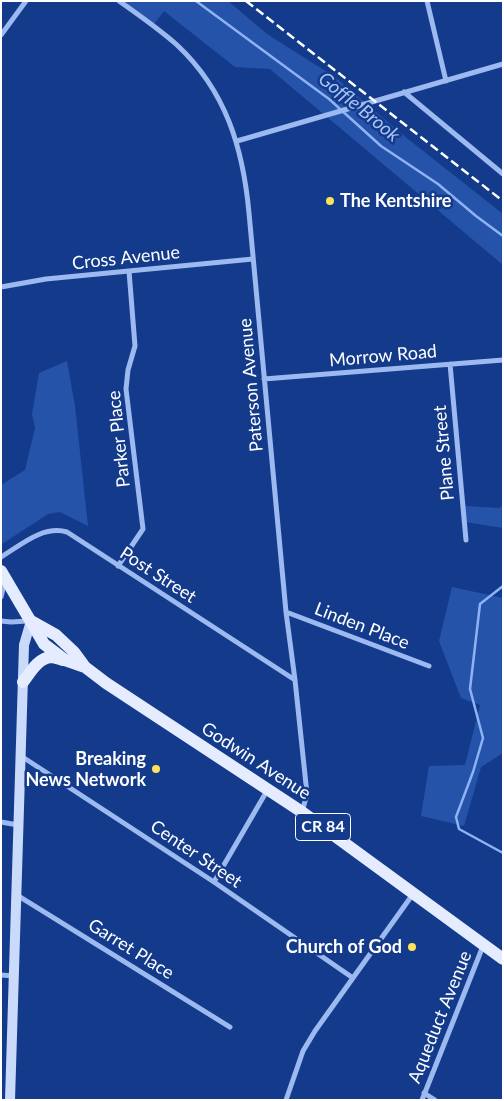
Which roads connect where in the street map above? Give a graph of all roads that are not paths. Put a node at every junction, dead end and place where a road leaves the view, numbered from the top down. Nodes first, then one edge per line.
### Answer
1 (26, 1) edge
2 (119, 1) edge
3 (427, 1) edge
4 (1, 35) edge
5 (503, 64) edge
6 (446, 81) junction
7 (404, 92) junction
8 (236, 141) junction
9 (503, 174) edge
10 (254, 259) junction
11 (129, 271) junction
12 (1, 287) edge
13 (503, 360) edge
14 (450, 364) junction
15 (264, 379) junction
16 (466, 540) dead end
17 (1, 557) edge
18 (118, 566) junction
19 (4, 574) edge
20 (1, 597) edge
21 (286, 612) junction
22 (32, 620) junction
23 (1, 621) edge
24 (66, 660) junction
25 (429, 666) dead end
26 (85, 667) junction
27 (295, 680) junction
28 (23, 682) junction
29 (21, 756) junction
30 (268, 788) junction
31 (302, 812) junction
32 (1, 822) edge
33 (19, 825) junction
34 (214, 882) junction
35 (413, 893) junction
36 (17, 894) junction
37 (483, 945) junction
38 (503, 958) edge
39 (1, 975) edge
40 (14, 976) junction
41 (353, 978) junction
42 (230, 1027) dead end
43 (424, 1093) junction
44 (10, 1100) edge
45 (286, 1100) edge
46 (422, 1100) edge
47 (435, 1100) edge

1 - 4 street
2 - 8 street, Paterson Avenue
3 - 6 street
5 - 6 street
6 - 7 street
7 - 8 street
7 - 9 street
8 - 10 street, Paterson Avenue
10 - 11 street, Cross Avenue
10 - 15 street, Paterson Avenue
11 - 12 street, Cross Avenue
11 - 18 street, Parker Place
13 - 14 street, Morrow Road
14 - 15 street, Morrow Road
14 - 16 street, Plane Street
15 - 21 street, Paterson Avenue
17 - 18 street, Post Street
18 - 27 street, Post Street
19 - 20 street
19 - 22 main road, Godwin Avenue / CR 84
21 - 25 street, Linden Place
21 - 27 street, Paterson Avenue
22 - 23 street
22 - 24 main road, Godwin Avenue / CR 84
22 - 26 main road, Godwin Avenue / CR 84
22 - 28 main road
24 - 26 main road, Godwin Avenue / CR 84
24 - 28 main road
26 - 30 main road, Godwin Avenue / CR 84
27 - 31 street, Paterson Avenue
28 - 29 main road
29 - 33 main road
29 - 34 street, Center Street
30 - 31 main road, Godwin Avenue / CR 84
30 - 34 street
31 - 35 main road, Godwin Avenue / CR 84
32 - 33 street
33 - 36 main road
34 - 41 street, Center Street
35 - 37 main road, Godwin Avenue / CR 84
35 - 41 street
36 - 40 main road
36 - 42 street, Garret Place
37 - 38 main road, Godwin Avenue / CR 84
37 - 43 street, Aqueduct Avenue
39 - 40 street
40 - 44 main road
41 - 45 street
43 - 46 street, Aqueduct Avenue
43 - 47 street

